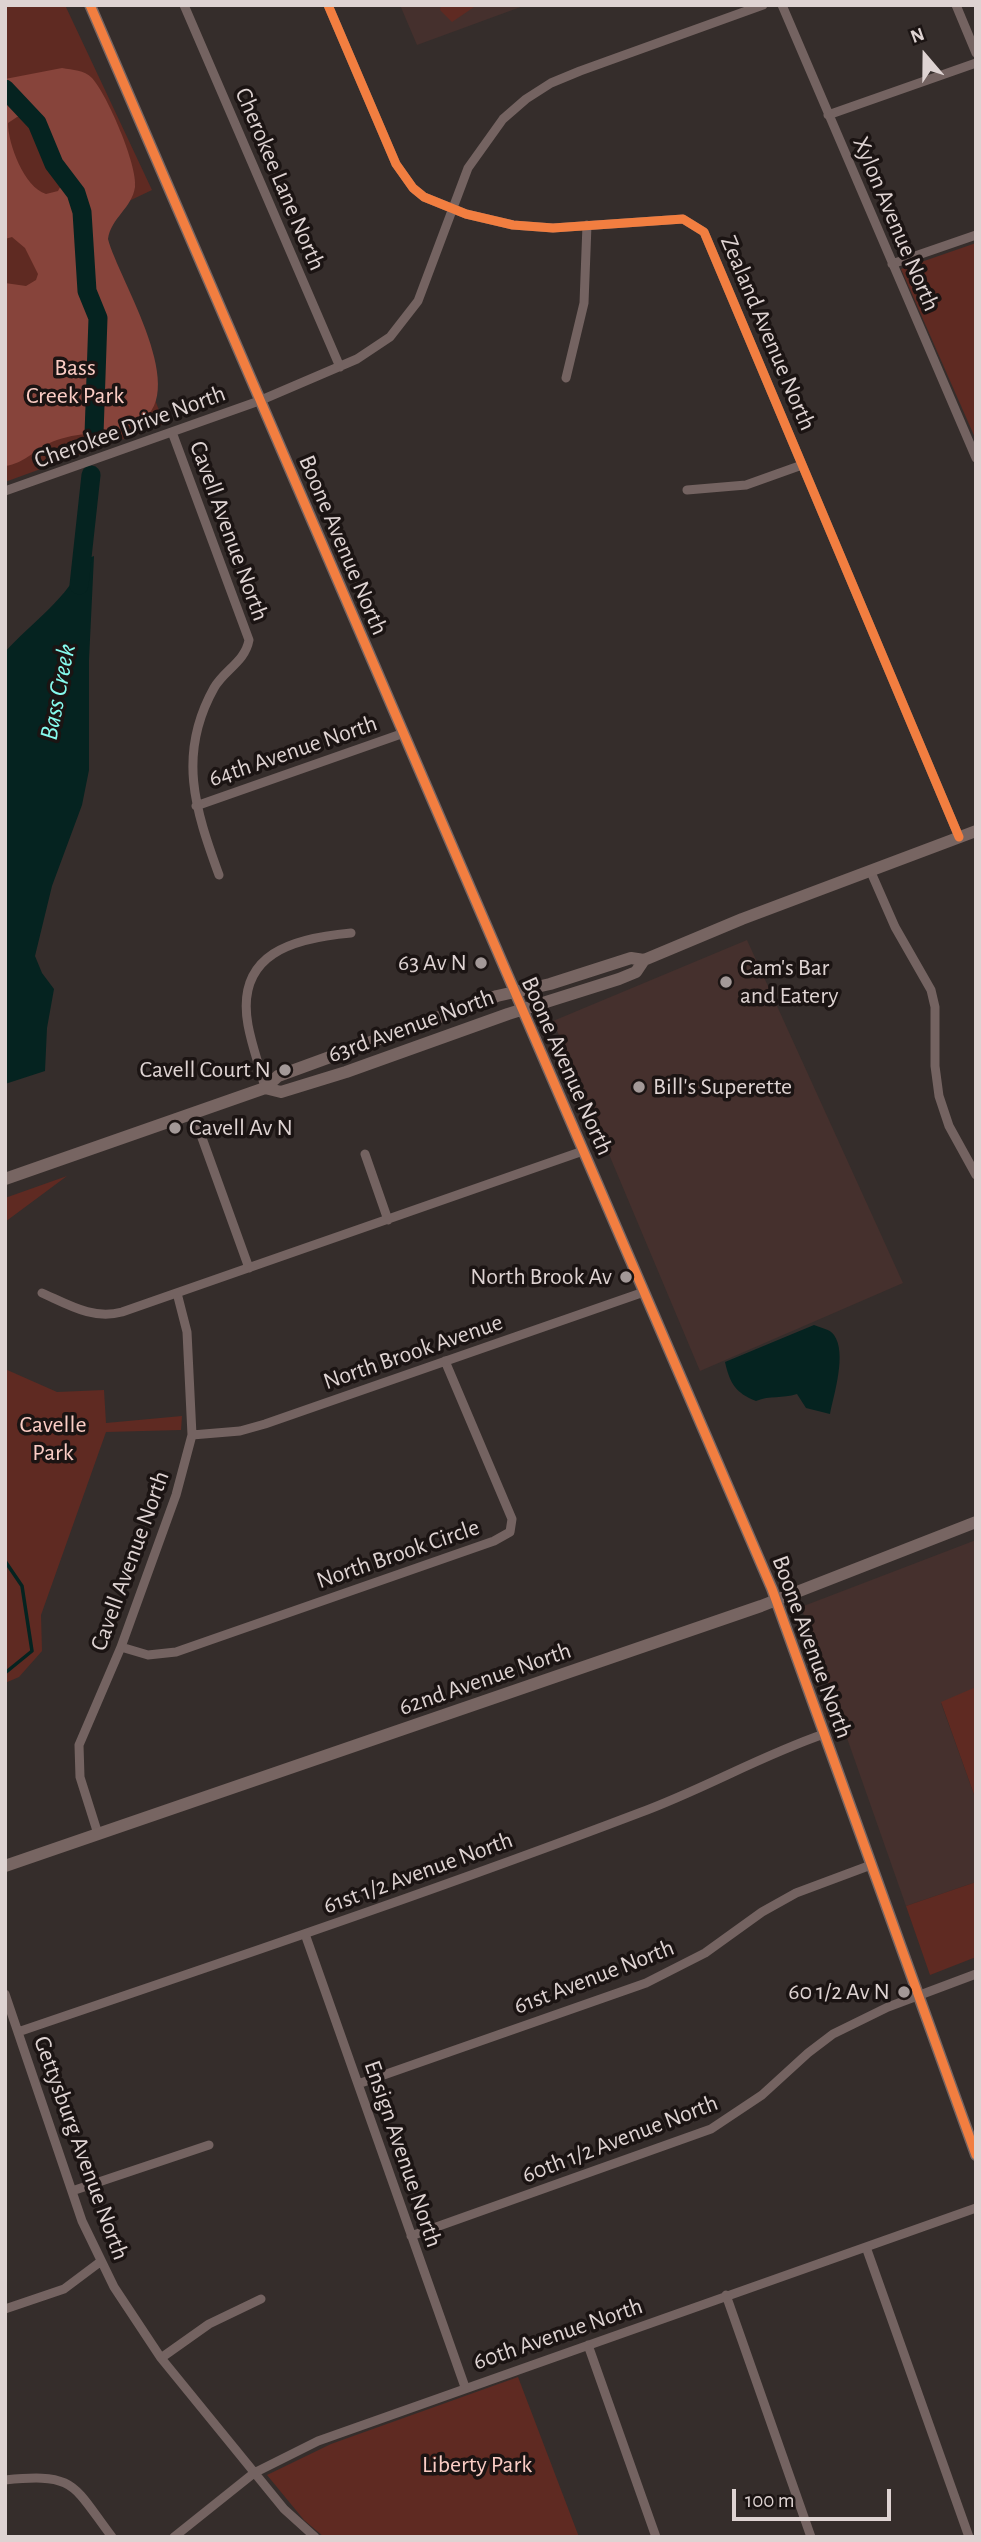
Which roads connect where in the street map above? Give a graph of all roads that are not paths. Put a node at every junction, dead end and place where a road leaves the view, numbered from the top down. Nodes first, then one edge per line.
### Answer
1 (89, 5) edge
2 (184, 5) edge
3 (328, 5) edge
4 (763, 5) edge
5 (782, 5) edge
6 (956, 5) edge
7 (976, 53) edge
8 (976, 63) edge
9 (828, 116) junction
10 (452, 209) junction
11 (587, 225) junction
12 (976, 236) edge
13 (892, 264) junction
14 (340, 367) junction
15 (566, 378) dead end
16 (259, 401) junction
17 (172, 432) junction
18 (976, 458) edge
19 (802, 465) junction
20 (687, 490) dead end
21 (5, 491) edge
22 (404, 733) junction
23 (196, 806) junction
24 (976, 831) edge
25 (959, 838) junction
26 (870, 870) junction
27 (219, 875) dead end
28 (351, 933) dead end
29 (644, 960) junction
30 (514, 992) junction
31 (523, 1008) junction
32 (265, 1088) junction
33 (194, 1113) junction
34 (583, 1152) junction
35 (365, 1154) dead end
36 (976, 1175) edge
37 (5, 1180) edge
38 (388, 1220) junction
39 (249, 1268) junction
40 (644, 1292) junction
41 (42, 1293) dead end
42 (177, 1293) junction
43 (445, 1360) junction
44 (192, 1435) junction
45 (976, 1522) edge
46 (776, 1600) junction
47 (121, 1647) junction
48 (824, 1734) junction
49 (98, 1834) junction
50 (871, 1865) junction
51 (5, 1866) edge
52 (305, 1934) junction
53 (976, 1974) edge
54 (5, 1994) edge
55 (917, 1996) junction
56 (18, 2032) junction
57 (358, 2084) junction
58 (209, 2145) dead end
59 (976, 2155) edge
60 (72, 2191) junction
61 (976, 2208) edge
62 (411, 2236) junction
63 (866, 2247) junction
64 (100, 2262) junction
65 (726, 2295) junction
66 (261, 2299) dead end
67 (5, 2309) edge
68 (588, 2345) junction
69 (161, 2358) junction
70 (465, 2387) junction
71 (254, 2473) junction
72 (5, 2480) edge
73 (112, 2537) edge
74 (174, 2537) edge
75 (315, 2537) edge
76 (656, 2537) edge
77 (811, 2537) edge
78 (969, 2537) edge

1 - 16 street, Boone Avenue North
2 - 14 street, Cherokee Lane North
3 - 10 street, Zealand Avenue North
4 - 10 street, Cherokee Drive North
5 - 9 street, Xylon Avenue North
6 - 7 street
8 - 9 street
9 - 13 street, Xylon Avenue North
10 - 11 street, Zealand Avenue North
10 - 14 street, Cherokee Drive North
11 - 15 street
11 - 19 street, Zealand Avenue North
12 - 13 street
13 - 18 street, Xylon Avenue North
14 - 16 street, Cherokee Drive North
16 - 17 street, Cherokee Drive North
16 - 22 street, Boone Avenue North
17 - 21 street, Cherokee Drive North
17 - 23 street, Cavell Avenue North
19 - 20 street
19 - 25 street, Zealand Avenue North
22 - 23 street, 64th Avenue North
22 - 30 street, Boone Avenue North
23 - 27 street, Cavell Avenue North
24 - 25 street, 63rd Avenue North
25 - 26 street, 63rd Avenue North
26 - 29 street, 63rd Avenue North
26 - 36 street
28 - 32 street
29 - 30 street, 63rd Avenue North
29 - 31 street, 63rd Avenue North
30 - 31 street, Boone Avenue North
30 - 32 street, 63rd Avenue North
31 - 32 street, 63rd Avenue North
31 - 34 street, Boone Avenue North
32 - 33 street, 63rd Avenue North
33 - 37 street, 63rd Avenue North
33 - 39 street
34 - 38 street
34 - 40 street, Boone Avenue North
35 - 38 street
38 - 39 street
39 - 42 street
40 - 43 street, North Brook Avenue
40 - 46 street, Boone Avenue North
41 - 42 street
42 - 44 street, Cavell Avenue North
43 - 44 street, North Brook Avenue
43 - 47 street, North Brook Circle
44 - 47 street, Cavell Avenue North
45 - 46 street, 62nd Avenue North
46 - 48 street, Boone Avenue North
46 - 49 street, 62nd Avenue North
47 - 49 street, Cavell Avenue North
48 - 50 street, Boone Avenue North
48 - 52 street, 61st 1/2 Avenue North
49 - 51 street, 62nd Avenue North
50 - 55 street, Boone Avenue North
50 - 57 street, 61st Avenue North
52 - 56 street, 61st 1/2 Avenue North
52 - 57 street, Ensign Avenue North
53 - 55 street, 60th 1/2 Avenue North
54 - 56 street, Gettysburg Avenue North
55 - 59 street, Boone Avenue North
55 - 62 street, 60th 1/2 Avenue North
56 - 60 street, Gettysburg Avenue North
57 - 62 street, Ensign Avenue North
58 - 60 street
60 - 64 street, Gettysburg Avenue North
61 - 63 street, 60th Avenue North
62 - 70 street, Ensign Avenue North
63 - 65 street, 60th Avenue North
63 - 78 street
64 - 67 street
64 - 69 street, Gettysburg Avenue North
65 - 68 street, 60th Avenue North
65 - 77 street
66 - 69 street
68 - 70 street, 60th Avenue North
68 - 76 street
69 - 71 street, Gettysburg Avenue North
70 - 71 street, 60th Avenue North
71 - 74 street, 60th Avenue North
71 - 75 street, Gettysburg Avenue North
72 - 73 street

